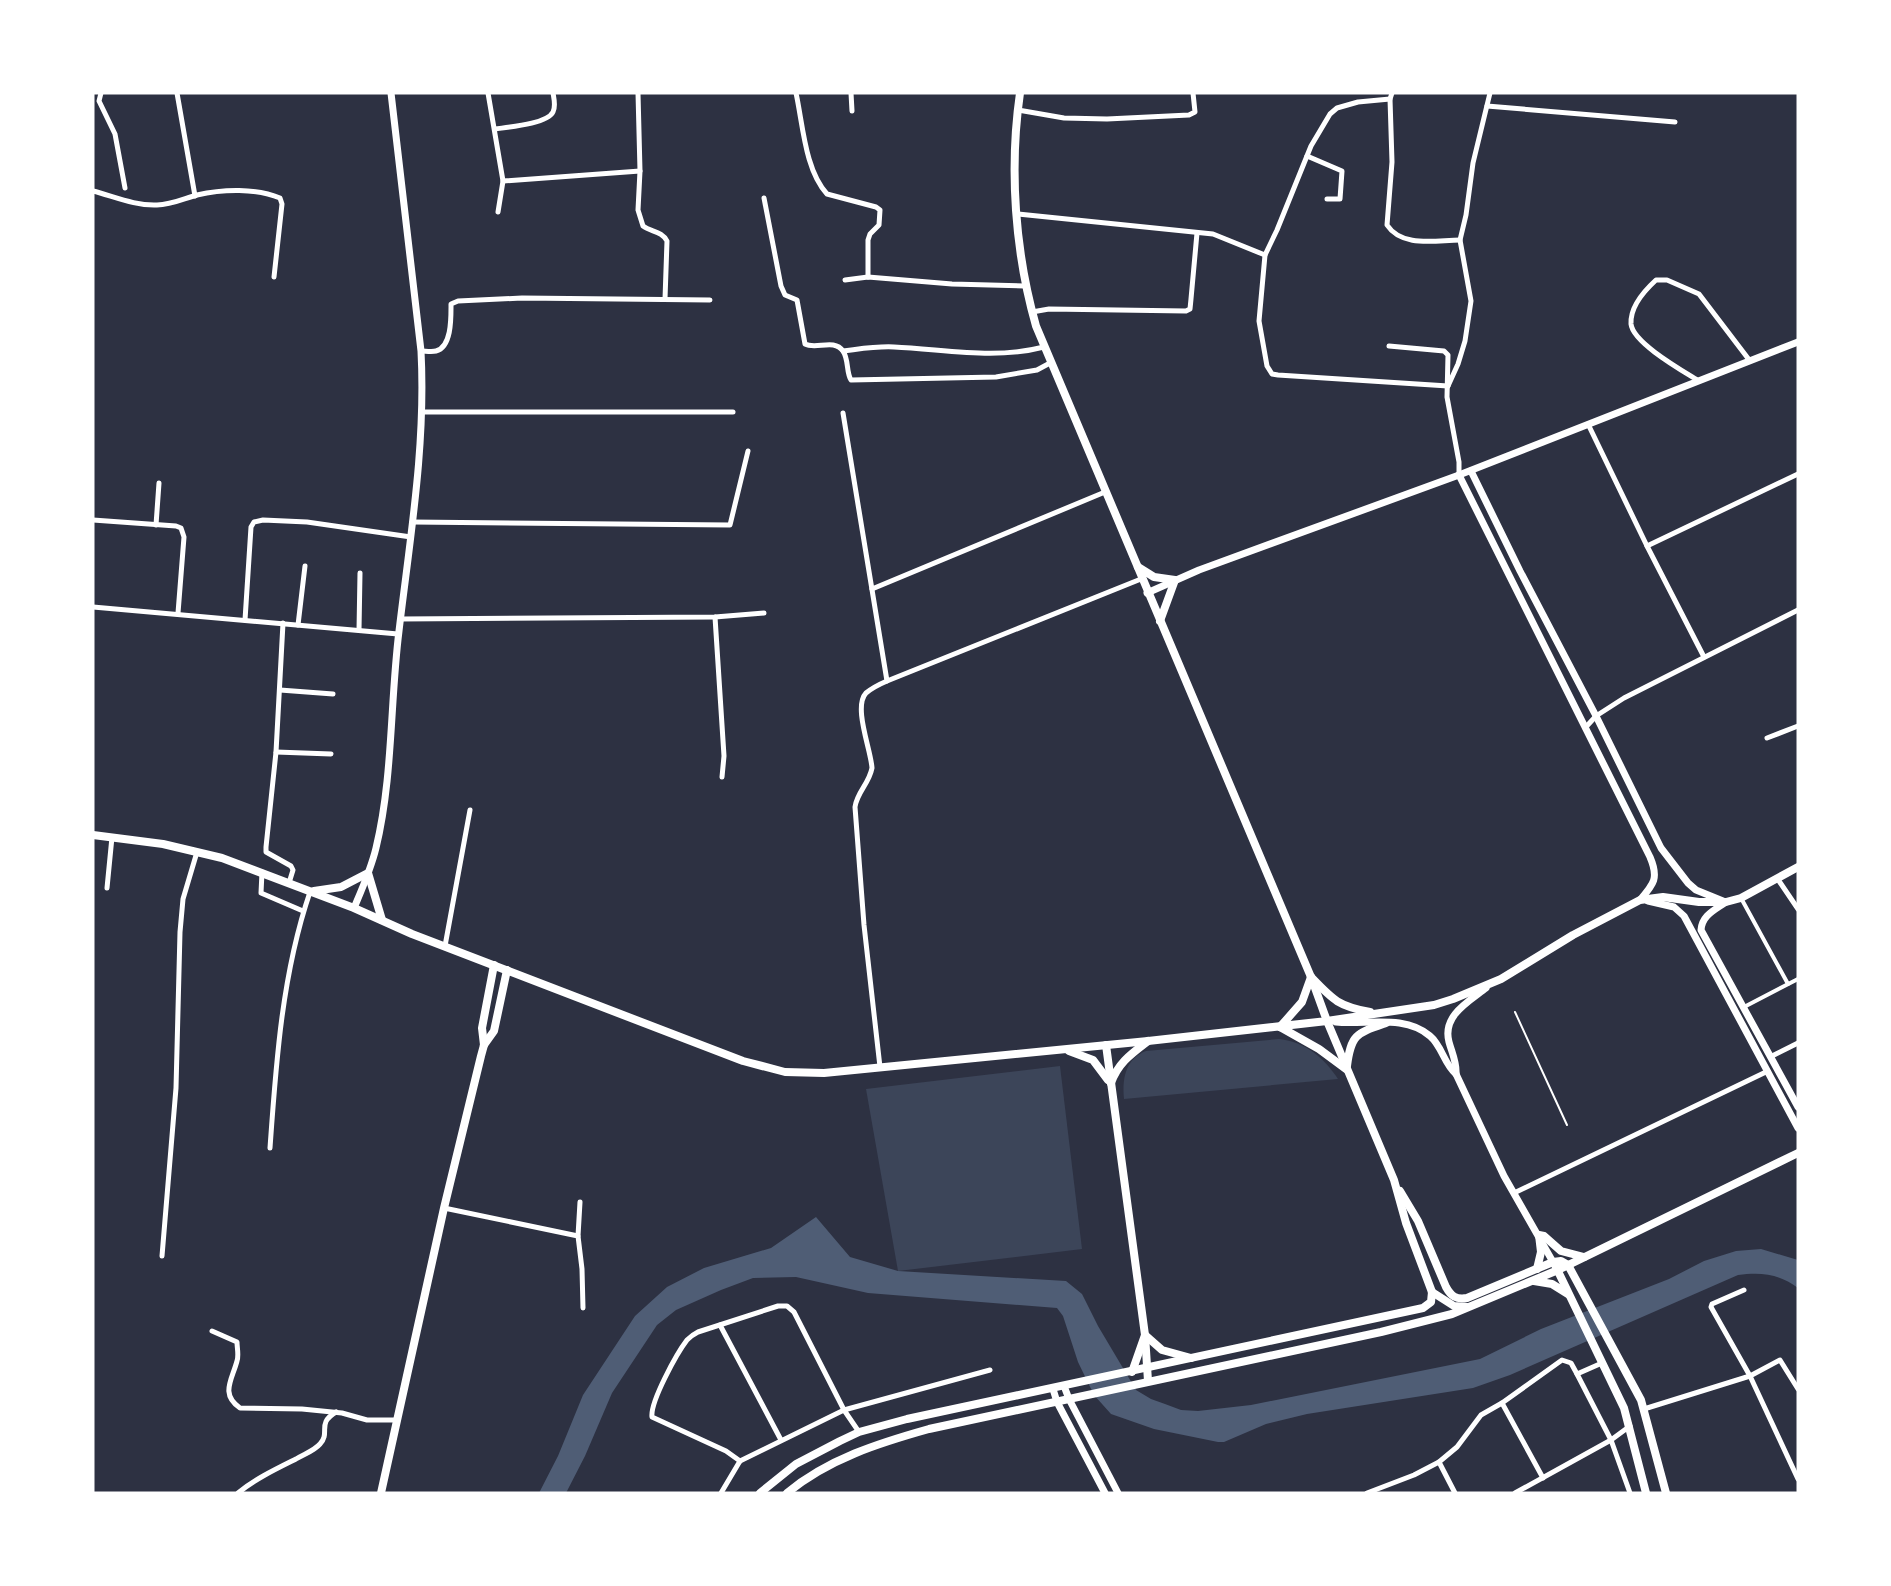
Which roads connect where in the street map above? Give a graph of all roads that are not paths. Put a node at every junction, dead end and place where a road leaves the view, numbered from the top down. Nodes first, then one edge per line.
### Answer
1 (101, 93) edge
2 (177, 93) edge
3 (391, 93) edge
4 (488, 93) edge
5 (553, 93) edge
6 (638, 93) edge
7 (796, 93) edge
8 (851, 93) edge
9 (1020, 93) edge
10 (1193, 93) edge
11 (1490, 93) edge
12 (1391, 96) edge
13 (1487, 106) junction
14 (1017, 110) junction
15 (852, 111) dead end
16 (1675, 122) dead end
17 (495, 129) junction
18 (1307, 156) junction
19 (640, 171) junction
20 (503, 181) junction
21 (125, 188) dead end
22 (93, 191) edge
23 (195, 196) junction
24 (764, 198) dead end
25 (1326, 199) dead end
26 (498, 212) dead end
27 (1018, 214) junction
28 (1197, 233) junction
29 (1460, 240) junction
30 (1264, 255) junction
31 (274, 277) dead end
32 (868, 277) junction
33 (845, 280) dead end
34 (1026, 286) junction
35 (664, 299) junction
36 (710, 300) dead end
37 (1032, 312) junction
38 (1798, 342) edge
39 (1389, 346) dead end
40 (1044, 347) junction
41 (421, 351) junction
42 (843, 351) junction
43 (1750, 361) junction
44 (1050, 363) junction
45 (1699, 381) junction
46 (1448, 386) junction
47 (422, 412) junction
48 (733, 412) dead end
49 (843, 412) dead end
50 (1588, 424) junction
51 (748, 452) dead end
52 (1459, 462) junction
53 (1471, 471) junction
54 (1798, 474) edge
55 (1458, 475) junction
56 (159, 483) dead end
57 (1105, 492) junction
58 (93, 520) edge
59 (412, 522) junction
60 (156, 525) junction
61 (411, 537) junction
62 (1647, 546) junction
63 (1135, 564) junction
64 (305, 566) dead end
65 (360, 573) dead end
66 (1141, 579) junction
67 (1175, 580) junction
68 (872, 590) junction
69 (1147, 593) junction
70 (93, 607) edge
71 (1798, 610) edge
72 (178, 613) junction
73 (764, 613) dead end
74 (715, 616) junction
75 (400, 619) junction
76 (245, 620) junction
77 (1160, 622) junction
78 (283, 623) junction
79 (298, 625) junction
80 (359, 630) junction
81 (398, 634) junction
82 (1704, 657) junction
83 (887, 681) junction
84 (280, 690) junction
85 (333, 694) dead end
86 (1596, 716) junction
87 (1798, 726) edge
88 (1585, 728) junction
89 (1767, 738) dead end
90 (276, 752) junction
91 (331, 754) dead end
92 (722, 777) dead end
93 (470, 810) dead end
94 (93, 835) edge
95 (112, 837) junction
96 (197, 852) junction
97 (1798, 867) edge
98 (261, 872) junction
99 (368, 873) junction
100 (1778, 878) junction
101 (289, 883) junction
102 (107, 888) dead end
103 (309, 892) junction
104 (1741, 898) junction
105 (1640, 900) junction
106 (1726, 902) junction
107 (354, 908) junction
108 (1798, 909) edge
109 (303, 911) junction
110 (382, 920) junction
111 (445, 946) junction
112 (494, 965) junction
113 (507, 970) junction
114 (1311, 977) junction
115 (1798, 979) edge
116 (1490, 984) junction
117 (1788, 984) junction
118 (1744, 1007) junction
119 (1515, 1012) dead end
120 (1377, 1013) junction
121 (1327, 1021) junction
122 (1386, 1023) junction
123 (1280, 1027) junction
124 (1148, 1041) junction
125 (1798, 1043) edge
126 (484, 1045) junction
127 (1106, 1045) junction
128 (1058, 1049) junction
129 (1770, 1056) junction
130 (880, 1067) junction
131 (1346, 1070) junction
132 (1768, 1071) junction
133 (1456, 1074) junction
134 (1110, 1084) junction
135 (1798, 1107) edge
136 (1568, 1125) dead end
137 (1798, 1128) edge
138 (270, 1148) dead end
139 (1798, 1153) edge
140 (1394, 1180) junction
141 (1514, 1193) junction
142 (580, 1202) dead end
143 (444, 1208) junction
144 (1539, 1235) junction
145 (578, 1236) junction
146 (162, 1256) dead end
147 (1584, 1257) junction
148 (1568, 1265) junction
149 (1555, 1266) junction
150 (1537, 1269) junction
151 (1530, 1281) junction
152 (1446, 1287) junction
153 (1744, 1290) dead end
154 (1432, 1292) junction
155 (1573, 1300) junction
156 (1445, 1301) junction
157 (583, 1308) dead end
158 (1465, 1309) junction
159 (1439, 1318) junction
160 (1377, 1319) junction
161 (720, 1325) junction
162 (212, 1331) dead end
163 (1381, 1332) junction
164 (1144, 1335) junction
165 (1193, 1359) junction
166 (1602, 1363) junction
167 (1147, 1369) junction
168 (990, 1370) dead end
169 (1132, 1372) junction
170 (1577, 1374) junction
171 (1750, 1376) junction
172 (1148, 1381) junction
173 (1065, 1386) junction
174 (1053, 1389) junction
175 (1798, 1389) edge
176 (1069, 1399) junction
177 (1056, 1402) junction
178 (1502, 1403) junction
179 (1644, 1409) junction
180 (844, 1410) junction
181 (336, 1412) junction
182 (397, 1420) junction
183 (1630, 1426) junction
184 (860, 1432) junction
185 (781, 1440) junction
186 (1611, 1440) junction
187 (740, 1461) junction
188 (1439, 1462) junction
189 (1543, 1478) junction
190 (1798, 1479) edge
191 (238, 1493) edge
192 (381, 1493) edge
193 (721, 1493) edge
194 (760, 1493) edge
195 (787, 1493) edge
196 (1105, 1493) edge
197 (1118, 1493) edge
198 (1367, 1493) edge
199 (1455, 1493) edge
200 (1515, 1493) edge
201 (1630, 1493) edge
202 (1646, 1493) edge
203 (1666, 1493) edge

1 - 21 street
2 - 23 street
3 - 41 street
4 - 17 street
5 - 17 street
6 - 19 street
7 - 32 street
8 - 15 street
9 - 14 main road
10 - 14 street
11 - 13 street
12 - 18 street
12 - 29 street
13 - 16 street
13 - 29 street
14 - 27 main road
17 - 20 street
18 - 25 street
18 - 30 street
19 - 20 street
19 - 35 street
20 - 26 street
22 - 23 street
23 - 31 street
24 - 42 street
27 - 28 street
27 - 34 main road
28 - 30 street
28 - 37 street
29 - 46 street
30 - 46 street
32 - 33 street
32 - 34 street
34 - 37 main road
35 - 36 street
35 - 41 street
37 - 40 main road
38 - 43 street
39 - 46 street
40 - 42 street
40 - 44 main road
41 - 47 street
42 - 44 street
43 - 45 street
43 - 45 street
44 - 57 main road
45 - 50 street
46 - 52 street
47 - 48 street
47 - 59 street
49 - 68 street
50 - 53 street
50 - 62 street
51 - 59 street
52 - 53 street
52 - 55 street
53 - 55 street
53 - 86 street
54 - 62 street
55 - 67 street
55 - 88 street
56 - 60 street
57 - 63 main road
57 - 68 street
58 - 60 street
59 - 61 street
60 - 72 street
61 - 75 street
61 - 76 street
62 - 82 street
63 - 66 main road
63 - 67 main road
64 - 79 street
65 - 80 street
66 - 69 main road
66 - 83 street
67 - 69 street
67 - 77 main road
68 - 83 street
69 - 77 main road
70 - 72 street
71 - 82 street
72 - 76 street
73 - 74 street
74 - 75 street
74 - 92 street
75 - 81 street
76 - 78 street
77 - 114 main road
78 - 79 street
78 - 84 street
79 - 80 street
80 - 81 street
81 - 99 street
82 - 86 street
83 - 130 street
84 - 85 street
84 - 90 street
86 - 88 street
86 - 106 street
87 - 89 street
88 - 105 street
90 - 91 street
90 - 101 street
93 - 111 street
94 - 95 main road
95 - 96 main road
95 - 102 street
96 - 98 main road
96 - 146 street
97 - 100 main road
98 - 101 main road
98 - 109 street
99 - 103 main road
99 - 107 street
99 - 110 main road
100 - 104 main road
100 - 108 street
101 - 103 main road
103 - 107 main road
103 - 109 street
104 - 106 main road
104 - 117 street
105 - 106 main road
105 - 116 main road
105 - 132 street
106 - 118 street
107 - 110 main road
109 - 138 street
110 - 111 main road
111 - 112 main road
112 - 113 main road
112 - 126 main road
113 - 126 main road
113 - 130 main road
114 - 120 main road
114 - 121 main road
114 - 123 main road
115 - 117 street
116 - 120 main road
116 - 133 street
117 - 118 street
118 - 129 street
119 - 136 lane
120 - 121 main road
121 - 122 street
121 - 123 main road
121 - 131 main road
122 - 131 main road
122 - 133 street
123 - 124 main road
123 - 131 main road
124 - 127 main road
124 - 134 main road
125 - 129 street
126 - 143 main road
127 - 128 main road
127 - 134 main road
128 - 130 main road
128 - 134 main road
129 - 135 street
131 - 140 main road
132 - 137 street
132 - 141 street
133 - 141 street
134 - 164 main road
139 - 147 main road
140 - 152 main road
140 - 154 main road
141 - 144 street
142 - 145 street
143 - 145 street
143 - 182 main road
144 - 147 main road
144 - 149 street
144 - 150 main road
145 - 157 street
147 - 148 main road
148 - 149 main road
148 - 179 main road
149 - 150 main road
149 - 151 main road
149 - 155 main road
150 - 152 main road
151 - 155 main road
151 - 158 main road
152 - 156 main road
153 - 171 street
154 - 156 main road
154 - 160 main road
155 - 166 main road
156 - 158 main road
156 - 159 main road
158 - 159 main road
159 - 163 main road
160 - 163 main road
160 - 165 main road
161 - 180 street
161 - 185 street
161 - 187 street
162 - 181 street
163 - 172 main road
164 - 165 main road
164 - 167 main road
164 - 169 main road
165 - 167 main road
166 - 170 street
166 - 183 main road
167 - 169 main road
167 - 172 main road
168 - 180 street
169 - 173 main road
170 - 178 street
170 - 186 street
171 - 175 street
171 - 179 street
171 - 190 street
172 - 176 main road
173 - 174 main road
173 - 176 street
174 - 177 street
174 - 184 main road
176 - 177 main road
176 - 197 street
177 - 195 main road
177 - 196 street
178 - 188 street
178 - 189 street
179 - 203 main road
180 - 184 street
180 - 185 street
181 - 182 street
181 - 191 street
182 - 192 main road
183 - 186 street
183 - 202 main road
184 - 194 main road
185 - 187 street
186 - 189 street
186 - 201 street
187 - 193 street
188 - 198 street
188 - 199 street
189 - 200 street

